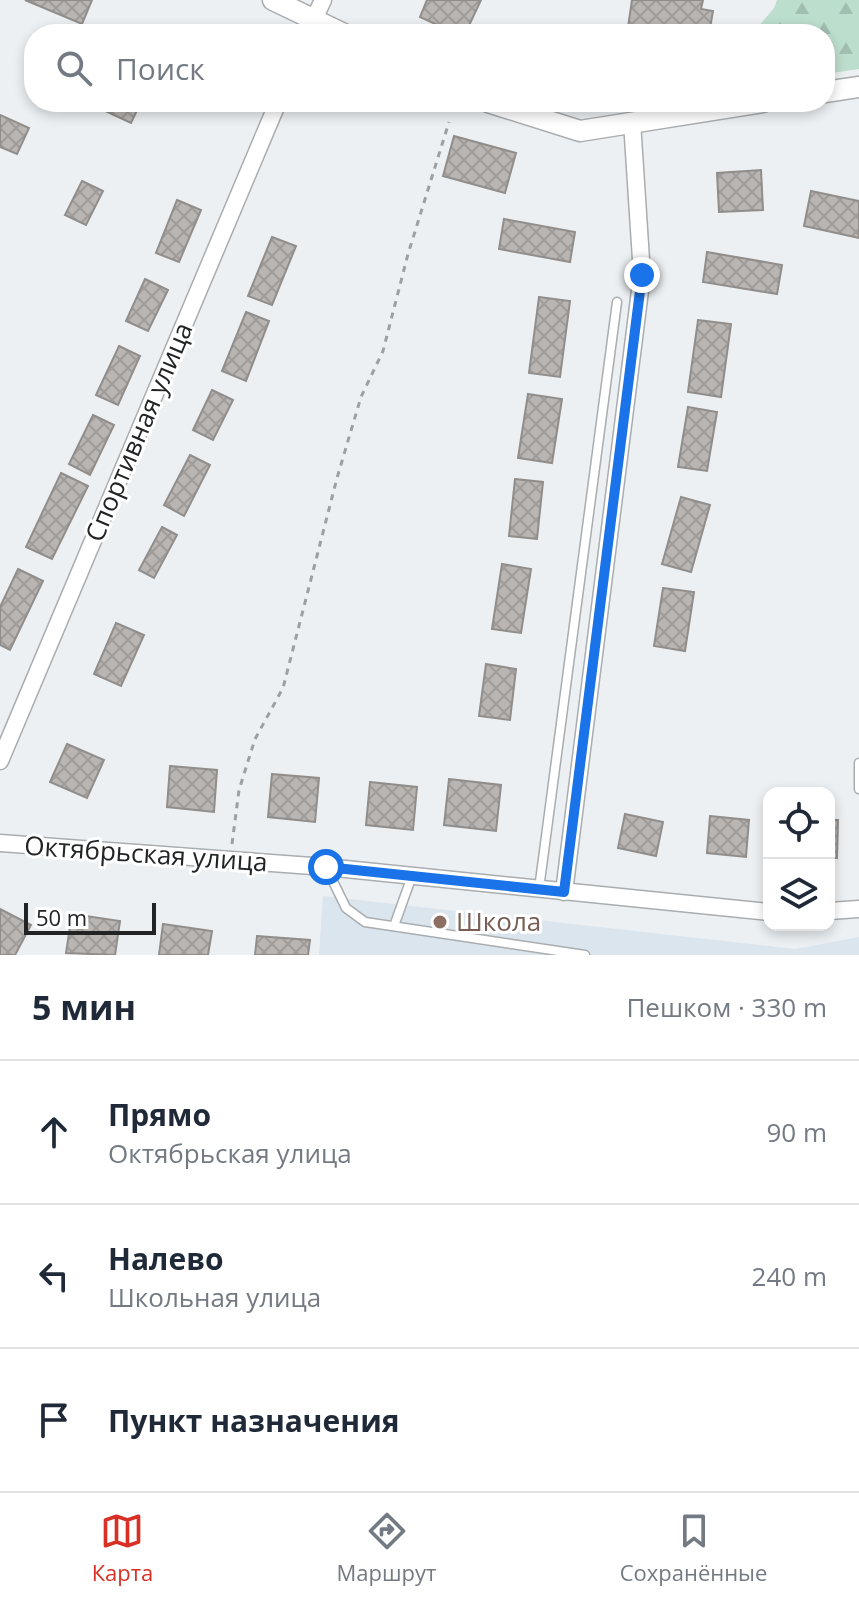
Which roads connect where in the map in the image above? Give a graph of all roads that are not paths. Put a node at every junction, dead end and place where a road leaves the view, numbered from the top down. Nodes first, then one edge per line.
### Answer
1 (273, 0) edge
2 (314, 17) edge
3 (859, 87) edge
4 (835, 91) edge
5 (274, 112) edge
6 (520, 112) edge
7 (698, 112) edge
8 (632, 122) junction
9 (617, 302) dead end
10 (0, 761) edge
11 (859, 763) edge
12 (859, 789) edge
13 (0, 843) edge
14 (326, 867) junction
15 (412, 875) junction
16 (539, 890) junction
17 (564, 892) junction
18 (859, 909) edge
19 (763, 911) edge
20 (835, 911) edge
21 (394, 926) junction
22 (585, 955) edge

1 - 2 street
3 - 4 street
5 - 10 street, Спортивная улица
6 - 8 street
7 - 8 street
8 - 17 street
9 - 16 lane
11 - 12 lane
13 - 14 street, Октябрьская улица
14 - 15 street, Октябрьская улица
14 - 21 lane
15 - 16 street, Октябрьская улица
15 - 21 lane
16 - 17 street, Октябрьская улица
17 - 19 street, Октябрьская улица
18 - 20 street
21 - 22 lane

